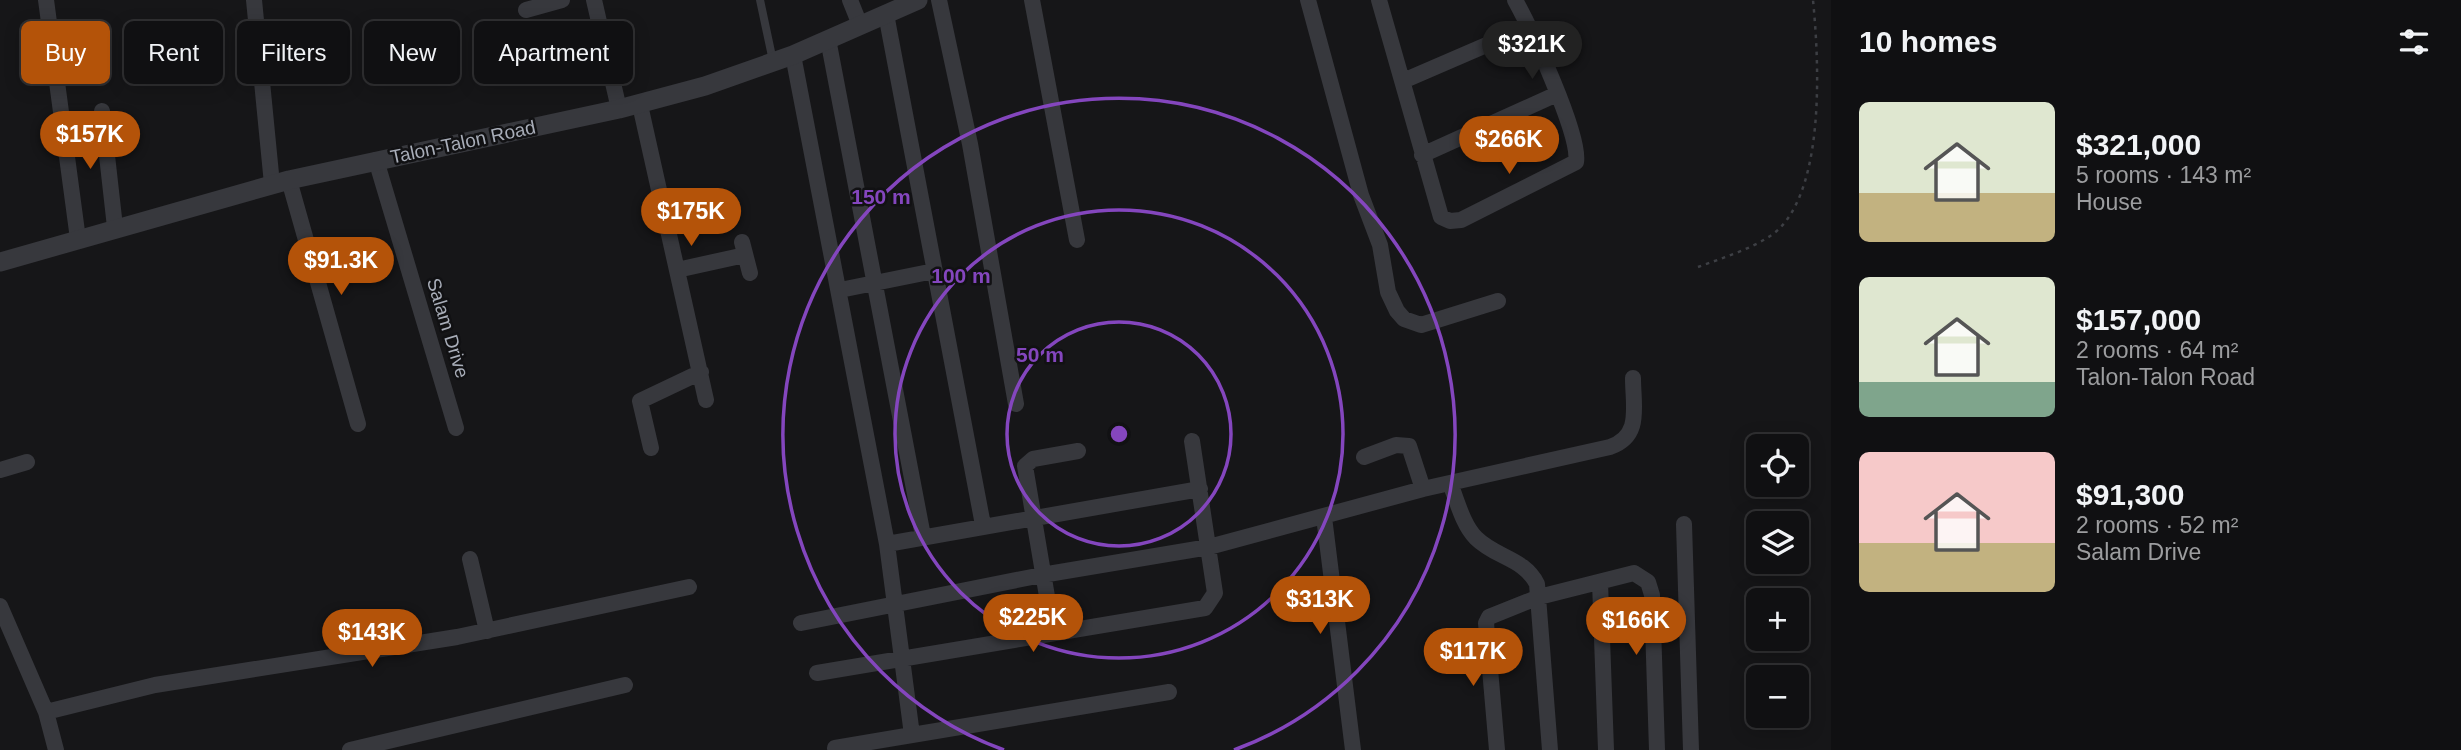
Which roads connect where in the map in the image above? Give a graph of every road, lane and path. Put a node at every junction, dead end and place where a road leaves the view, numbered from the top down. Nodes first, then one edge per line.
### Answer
1 (46, 0) edge
2 (254, 0) edge
3 (562, 0) edge
4 (594, 0) edge
5 (760, 0) edge
6 (850, 0) edge
7 (918, 0) edge
8 (939, 0) edge
9 (1031, 0) edge
10 (1308, 0) edge
11 (1379, 0) edge
12 (1515, 0) edge
13 (1813, 0) edge
14 (526, 9) dead end
15 (886, 15) junction
16 (860, 25) junction
17 (1528, 27) junction
18 (828, 39) junction
19 (793, 55) junction
20 (773, 61) junction
21 (1403, 81) junction
22 (1557, 94) junction
23 (640, 104) junction
24 (620, 109) junction
25 (102, 111) dead end
26 (1422, 155) junction
27 (376, 160) junction
28 (280, 182) junction
29 (115, 227) junction
30 (78, 239) junction
31 (1077, 240) dead end
32 (0, 262) edge
33 (1698, 267) dead end
34 (677, 270) junction
35 (934, 271) junction
36 (750, 273) dead end
37 (875, 284) junction
38 (840, 290) junction
39 (1497, 301) dead end
40 (701, 372) junction
41 (1633, 378) dead end
42 (706, 400) dead end
43 (1017, 404) dead end
44 (358, 424) dead end
45 (456, 428) dead end
46 (1192, 441) dead end
47 (651, 448) dead end
48 (1079, 451) dead end
49 (1364, 457) dead end
50 (27, 462) dead end
51 (0, 470) edge
52 (1450, 483) junction
53 (1200, 489) junction
54 (1423, 489) junction
55 (1324, 517) junction
56 (1034, 519) junction
57 (1684, 524) dead end
58 (983, 525) junction
59 (923, 536) junction
60 (887, 544) junction
61 (1209, 547) junction
62 (470, 559) dead end
63 (1042, 575) junction
64 (1600, 582) junction
65 (689, 587) dead end
66 (1539, 597) junction
67 (896, 603) junction
68 (0, 606) edge
69 (801, 623) dead end
70 (487, 631) junction
71 (1053, 632) junction
72 (904, 660) junction
73 (817, 673) dead end
74 (625, 685) dead end
75 (1169, 692) dead end
76 (46, 712) junction
77 (912, 735) junction
78 (835, 748) dead end
79 (55, 750) edge
80 (350, 750) edge
81 (1353, 750) edge
82 (1497, 750) edge
83 (1550, 750) edge
84 (1606, 750) edge
85 (1657, 750) edge
86 (1691, 750) edge

1 - 30 street
2 - 28 street
3 - 14 street
4 - 24 street
5 - 20 lane
6 - 16 street
7 - 15 street, Talon-Talon Road
8 - 43 street
9 - 31 street
10 - 39 street
11 - 21 street
12 - 17 street
13 - 33 path
15 - 16 street, Talon-Talon Road
15 - 35 street
16 - 18 street, Talon-Talon Road
17 - 21 street
17 - 22 street
18 - 19 street, Talon-Talon Road
18 - 37 street
19 - 20 street, Talon-Talon Road
19 - 38 street
20 - 23 street, Talon-Talon Road
21 - 26 street
22 - 26 street
22 - 26 street
23 - 24 street, Talon-Talon Road
23 - 34 street
24 - 27 street, Talon-Talon Road
25 - 29 street
27 - 28 street, Talon-Talon Road
27 - 45 street, Salam Drive
28 - 29 street, Talon-Talon Road
28 - 44 street
29 - 30 street, Talon-Talon Road
30 - 32 street, Talon-Talon Road
34 - 36 street
34 - 40 street
35 - 37 street
35 - 58 street
37 - 38 street
37 - 59 street
38 - 60 street
40 - 42 street
40 - 47 street
41 - 52 street
46 - 53 street
48 - 56 street
49 - 54 street
50 - 51 street
52 - 54 street
52 - 66 street
53 - 56 street
53 - 61 street
54 - 55 street
55 - 61 street
55 - 81 street
56 - 58 street
56 - 63 street
57 - 86 street
58 - 59 street
59 - 60 street
60 - 67 street
61 - 63 street
61 - 71 street
62 - 70 street
63 - 67 street
63 - 71 street
64 - 66 street
64 - 84 street
64 - 85 street
65 - 70 street
66 - 82 street
66 - 83 street
67 - 69 street
67 - 72 street
68 - 76 street
70 - 76 street
71 - 72 street
72 - 73 street
72 - 77 street
74 - 80 street
75 - 77 street
76 - 79 street
77 - 78 street

